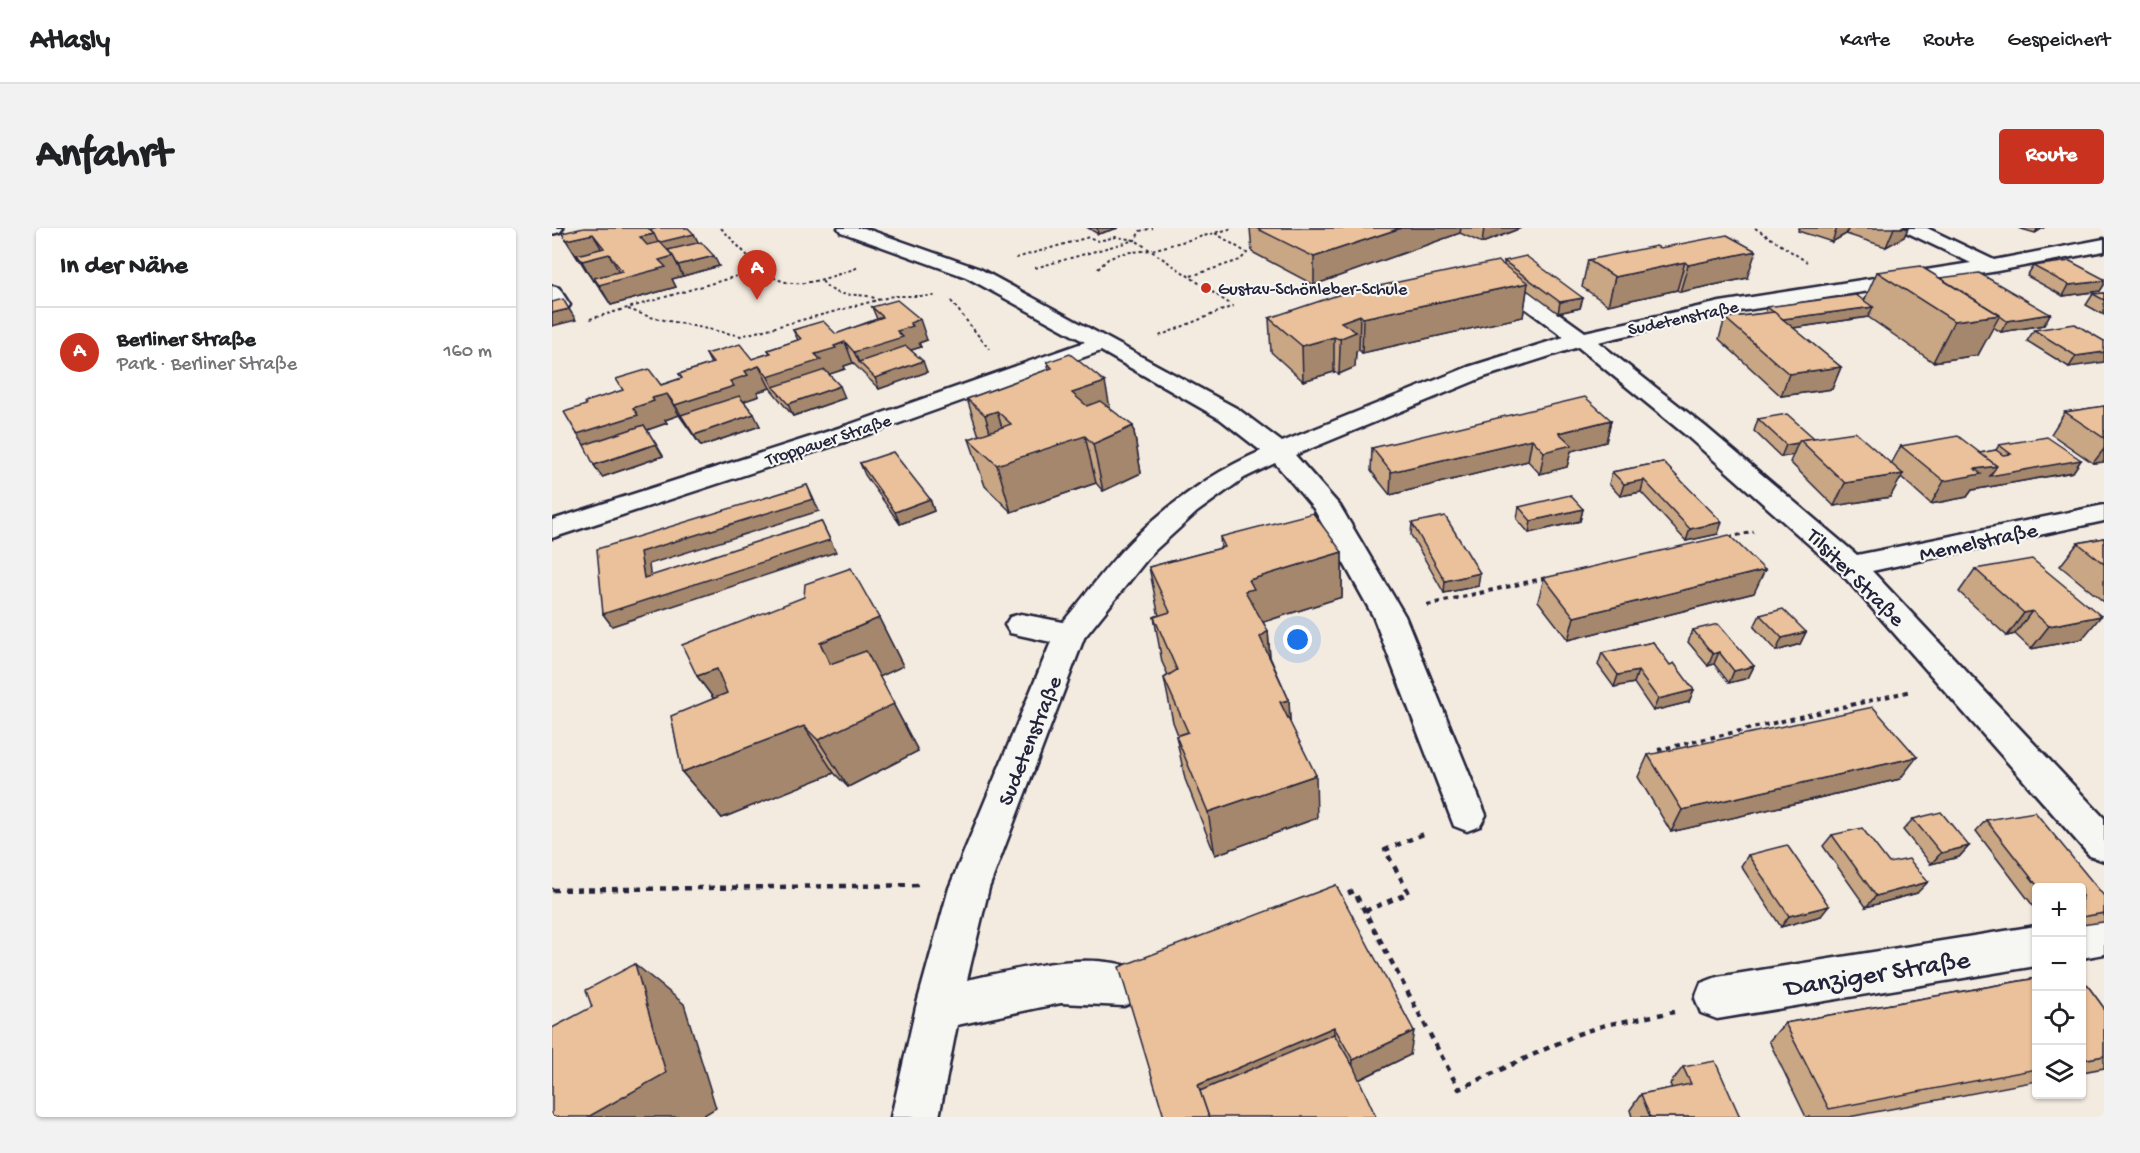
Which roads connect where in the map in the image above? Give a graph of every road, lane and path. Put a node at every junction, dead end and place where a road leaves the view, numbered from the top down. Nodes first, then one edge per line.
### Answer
1 (721, 228) edge
2 (847, 228) edge
3 (1153, 228) edge
4 (1233, 228) edge
5 (1755, 228) edge
6 (1912, 228) edge
7 (1215, 233) junction
8 (1135, 240) junction
9 (2104, 245) edge
10 (1051, 248) dead end
11 (905, 250) junction
12 (1152, 250) junction
13 (1992, 266) junction
14 (761, 269) junction
15 (1031, 269) dead end
16 (1098, 269) dead end
17 (1493, 275) edge
18 (1191, 276) junction
19 (822, 280) junction
20 (1849, 288) junction
21 (947, 295) dead end
22 (936, 296) dead end
23 (879, 300) junction
24 (1581, 339) junction
25 (1103, 343) junction
26 (1135, 363) junction
27 (1010, 375) junction
28 (1279, 452) junction
29 (2104, 513) edge
30 (1802, 521) junction
31 (552, 529) edge
32 (1722, 539) edge
33 (1851, 566) junction
34 (1550, 577) edge
35 (1389, 615) junction
36 (1021, 625) dead end
37 (1070, 634) junction
38 (1959, 684) junction
39 (1658, 750) edge
40 (1467, 814) dead end
41 (1404, 843) dead end
42 (2104, 844) edge
43 (969, 888) junction
44 (552, 890) edge
45 (1332, 900) edge
46 (1365, 911) junction
47 (2104, 935) edge
48 (2086, 938) edge
49 (2032, 947) edge
50 (1124, 985) edge
51 (1717, 998) joint
52 (938, 1006) junction
53 (915, 1117) edge

1 - 14 path
2 - 11 street
3 - 8 path
4 - 7 path
5 - 20 path
6 - 13 street
7 - 12 path
7 - 18 path
8 - 10 path
8 - 12 path
8 - 15 path
9 - 13 street, Sudetenstraße
11 - 19 path
11 - 25 street
12 - 16 path
12 - 18 path
13 - 20 street, Sudetenstraße
14 - 19 path
14 - 23 path
17 - 24 street, Tilsiter Straße
18 - 26 path
19 - 23 path
20 - 24 street, Sudetenstraße
21 - 27 path
22 - 23 path
24 - 28 street, Sudetenstraße
24 - 30 street, Tilsiter Straße
25 - 26 street
25 - 27 street, Troppauer Straße
26 - 28 street
27 - 31 street, Troppauer Straße
28 - 35 street
28 - 37 street, Sudetenstraße
29 - 33 street, Memelstraße
30 - 32 path
30 - 33 street, Tilsiter Straße
33 - 38 street, Tilsiter Straße
34 - 35 path
35 - 40 street
36 - 37 street
37 - 43 street, Sudetenstraße
38 - 39 path
38 - 42 street, Tilsiter Straße
41 - 46 path
43 - 44 path
43 - 52 street, Sudetenstraße
45 - 46 path
46 - 51 path
47 - 48 street
49 - 51 street, Danziger Straße
50 - 52 street
52 - 53 street, Sudetenstraße

